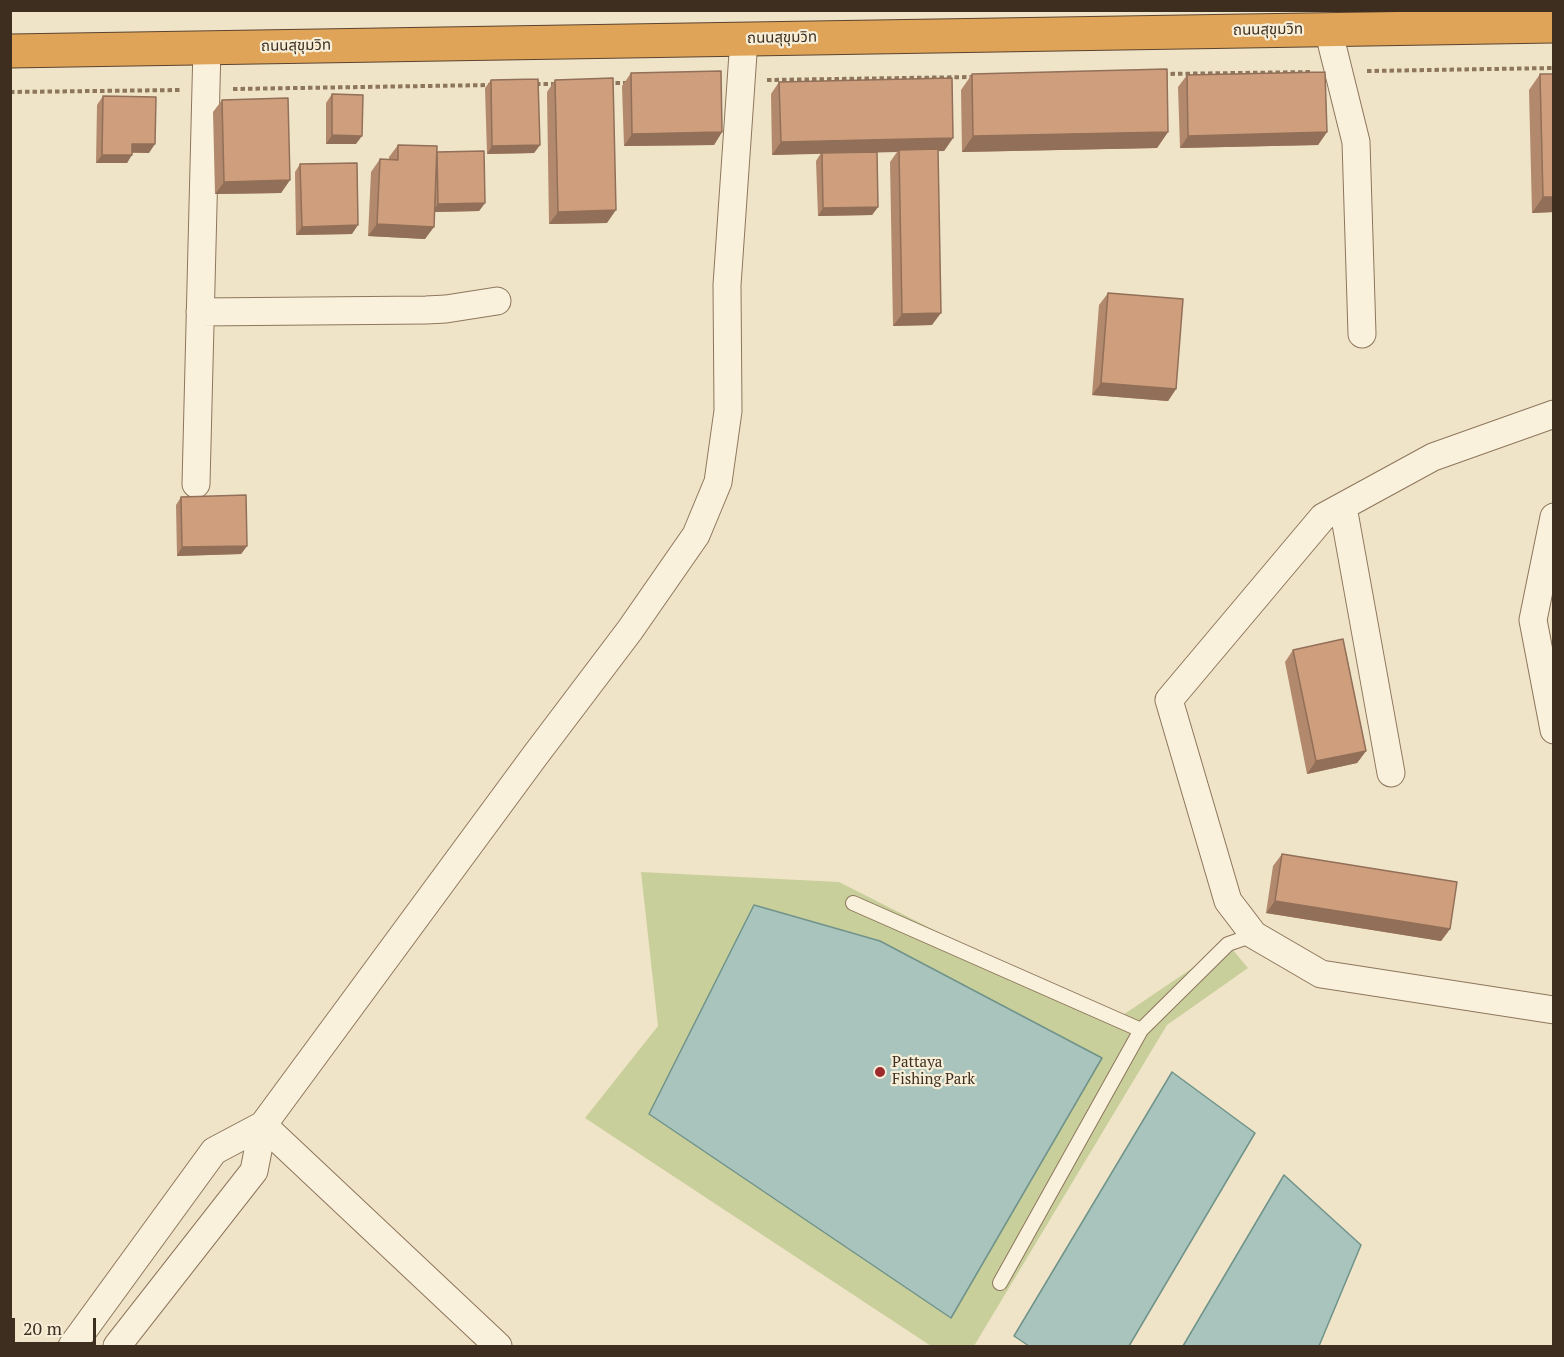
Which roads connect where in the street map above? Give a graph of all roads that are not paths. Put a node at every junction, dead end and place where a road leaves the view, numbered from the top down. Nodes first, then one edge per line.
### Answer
1 (1554, 26) edge
2 (1328, 29) junction
3 (744, 39) junction
4 (207, 47) junction
5 (10, 51) edge
6 (497, 301) dead end
7 (200, 312) junction
8 (1362, 334) dead end
9 (1554, 414) edge
10 (196, 484) dead end
11 (1343, 507) junction
12 (1554, 517) edge
13 (1554, 730) edge
14 (1391, 773) dead end
15 (853, 903) dead end
16 (1254, 935) junction
17 (1554, 1010) edge
18 (1140, 1029) junction
19 (263, 1125) junction
20 (1000, 1284) dead end
21 (72, 1347) edge
22 (117, 1347) edge
23 (498, 1347) edge

1 - 2 highway, ถนนสุขุมวิท
2 - 3 highway, ถนนสุขุมวิท
2 - 8 street
3 - 4 highway, ถนนสุขุมวิท
3 - 19 street
4 - 5 highway, ถนนสุขุมวิท
4 - 7 street
6 - 7 street
7 - 10 street
9 - 11 street
11 - 14 street
11 - 16 street
12 - 13 street
15 - 18 lane
16 - 17 street
16 - 18 lane
18 - 20 lane
19 - 21 street
19 - 22 street
19 - 23 street

